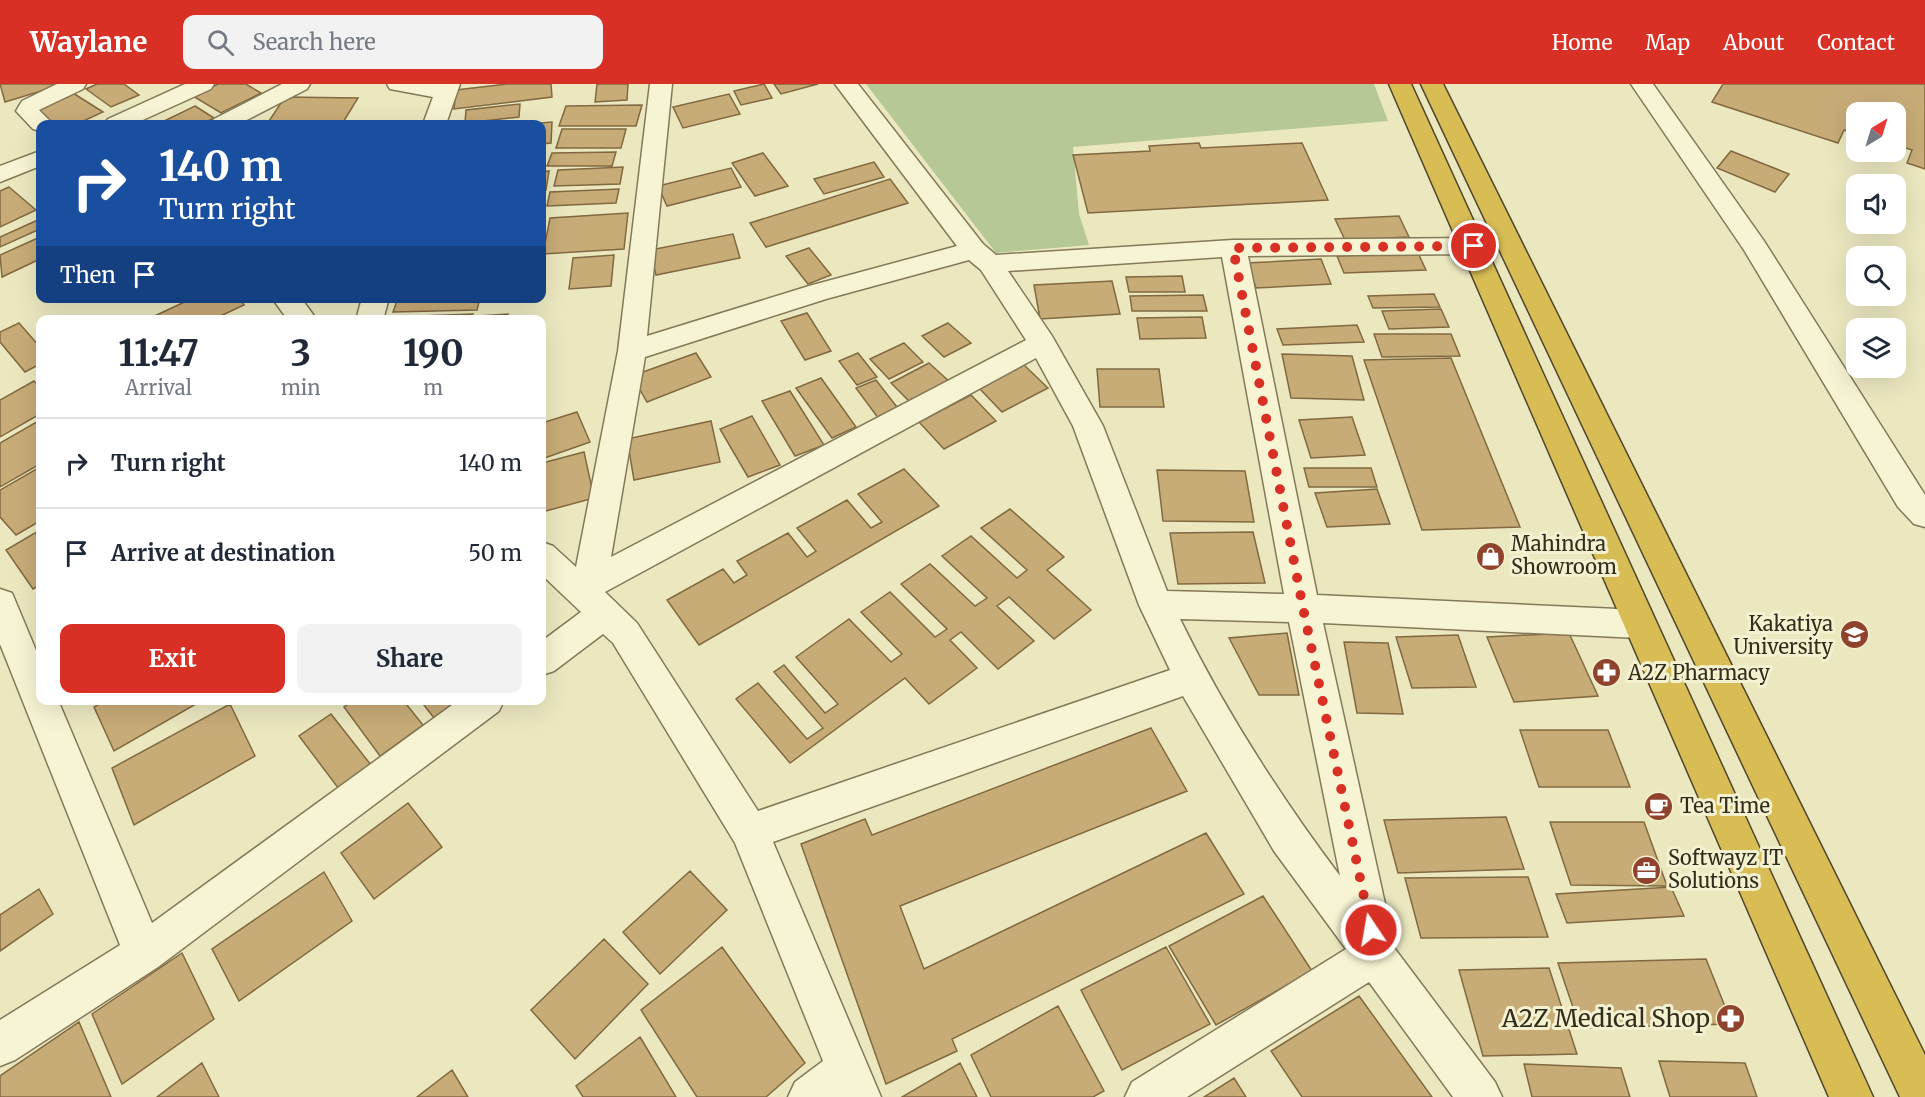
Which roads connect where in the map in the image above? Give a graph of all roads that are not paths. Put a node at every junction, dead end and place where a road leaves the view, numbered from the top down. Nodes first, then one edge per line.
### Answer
1 (75, 84) edge
2 (203, 84) edge
3 (299, 84) edge
4 (398, 84) edge
5 (661, 84) edge
6 (846, 84) edge
7 (1400, 84) edge
8 (1432, 84) edge
9 (1642, 84) edge
10 (447, 88) edge
11 (125, 120) edge
12 (230, 120) edge
13 (436, 120) edge
14 (36, 121) edge
15 (36, 160) edge
16 (0, 175) edge
17 (1474, 246) junction
18 (1233, 248) junction
19 (982, 257) junction
20 (289, 303) edge
21 (300, 315) edge
22 (1042, 343) junction
23 (632, 351) junction
24 (1925, 515) edge
25 (546, 558) edge
26 (593, 599) junction
27 (0, 603) edge
28 (1156, 605) junction
29 (1303, 608) junction
30 (1639, 624) junction
31 (546, 655) edge
32 (1191, 678) junction
33 (36, 690) edge
34 (42, 705) edge
35 (480, 705) edge
36 (750, 832) junction
37 (144, 953) junction
38 (1376, 954) junction
39 (0, 1045) edge
40 (853, 1083) edge
41 (810, 1097) edge
42 (1147, 1097) edge
43 (1480, 1097) edge
44 (1851, 1097) edge
45 (1923, 1097) edge

1 - 14 street
2 - 11 street
3 - 12 street
4 - 10 street
5 - 23 street
6 - 19 street
7 - 17 highway
8 - 45 highway
9 - 24 street
10 - 13 street
15 - 16 street
17 - 18 street
17 - 30 highway
18 - 19 street
18 - 29 street
19 - 22 street
19 - 23 street
20 - 21 street
22 - 26 street
22 - 28 street
23 - 26 street
25 - 26 street
26 - 31 street
26 - 36 street
27 - 33 street
28 - 29 street
28 - 32 street
29 - 30 street
29 - 38 street
30 - 44 highway
32 - 36 street
32 - 38 street
34 - 37 street
35 - 37 street
36 - 40 street
37 - 39 street
38 - 42 street
38 - 43 street
40 - 41 street

